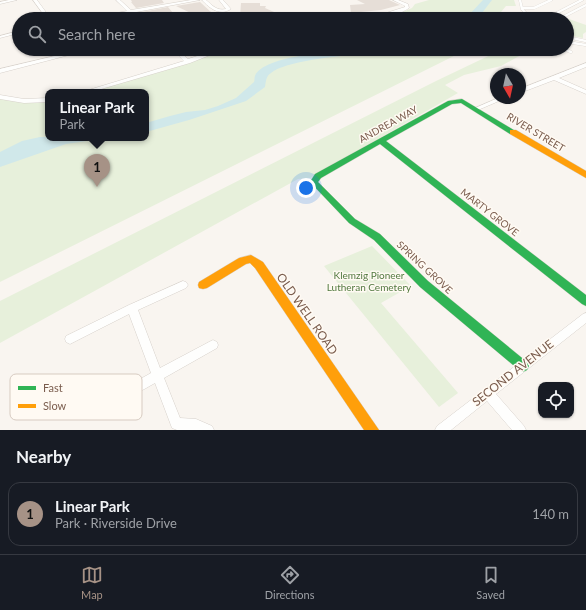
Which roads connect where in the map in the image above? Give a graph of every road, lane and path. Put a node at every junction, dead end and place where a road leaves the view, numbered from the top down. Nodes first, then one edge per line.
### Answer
1 (14, 0) edge
2 (35, 0) edge
3 (118, 0) edge
4 (198, 0) edge
5 (204, 0) edge
6 (221, 0) edge
7 (395, 0) edge
8 (520, 0) edge
9 (551, 0) edge
10 (582, 0) edge
11 (0, 3) edge
12 (586, 5) edge
13 (522, 8) junction
14 (44, 12) edge
15 (131, 12) joint
16 (394, 12) edge
17 (525, 12) edge
18 (558, 12) edge
19 (572, 12) edge
20 (12, 34) edge
21 (0, 37) edge
22 (574, 38) edge
23 (586, 41) edge
24 (574, 43) edge
25 (586, 45) edge
26 (61, 56) edge
27 (182, 56) edge
28 (204, 56) edge
29 (188, 62) junction
30 (586, 65) edge
31 (0, 71) edge
32 (555, 78) junction
33 (95, 89) edge
34 (526, 89) edge
35 (586, 92) edge
36 (0, 97) edge
37 (45, 100) edge
38 (490, 103) edge
39 (476, 109) junction
40 (381, 141) junction
41 (586, 174) edge
42 (314, 182) joint
43 (183, 285) dead end
44 (203, 285) dead end
45 (586, 301) edge
46 (132, 308) junction
47 (586, 317) edge
48 (70, 339) dead end
49 (213, 345) dead end
50 (523, 366) junction
51 (156, 375) junction
52 (142, 383) edge
53 (487, 393) junction
54 (174, 427) edge
55 (208, 430) edge
56 (372, 430) edge
57 (441, 430) edge
58 (520, 430) edge

1 - 11 street
2 - 14 street
3 - 15 street
4 - 15 street
5 - 6 street
7 - 16 street
8 - 13 lane
9 - 13 lane
10 - 18 lane
12 - 19 lane
13 - 17 lane
20 - 21 street
22 - 23 lane
24 - 25 lane
26 - 31 street
27 - 29 street
28 - 29 street
29 - 33 street
30 - 32 street
32 - 34 street
32 - 35 street
36 - 37 street
38 - 39 street
39 - 40 street, ANDREA WAY
39 - 41 street, RIVER STREET
40 - 42 street, ANDREA WAY
40 - 45 street, MARTY GROVE
42 - 50 street, SPRING GROVE
43 - 46 street
44 - 56 street, OLD WELL ROAD
46 - 48 street
46 - 51 street
47 - 50 street, SECOND AVENUE
49 - 51 street
50 - 53 street, SECOND AVENUE
51 - 52 street
51 - 54 street
53 - 57 street, SECOND AVENUE
53 - 58 street
54 - 55 street

